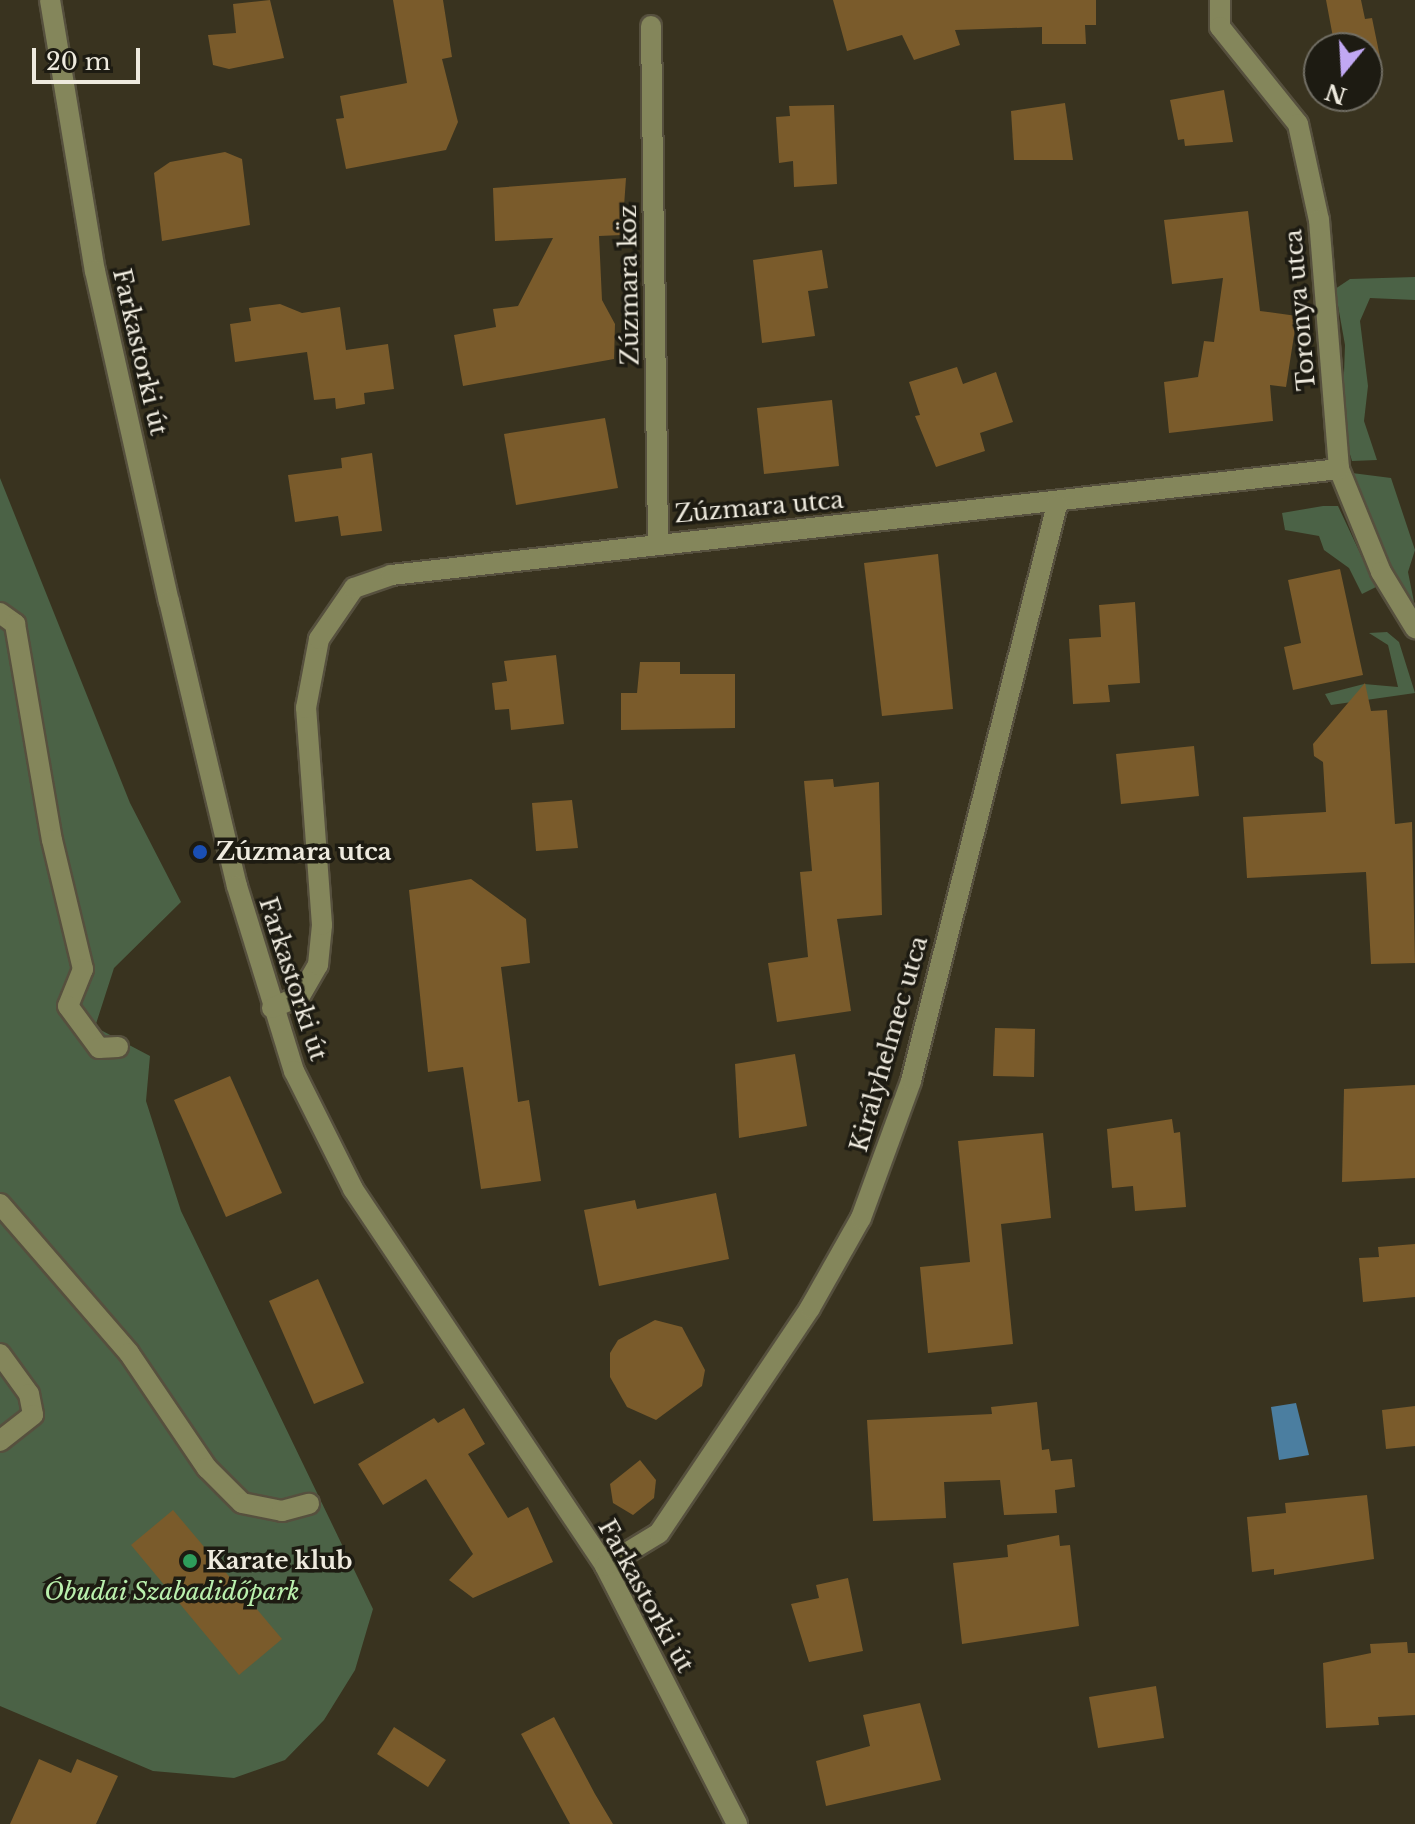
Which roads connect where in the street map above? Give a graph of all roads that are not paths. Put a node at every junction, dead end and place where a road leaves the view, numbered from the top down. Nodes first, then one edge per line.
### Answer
1 (50, 0) edge
2 (1220, 0) edge
3 (651, 26) dead end
4 (1339, 469) junction
5 (1057, 505) junction
6 (658, 543) junction
7 (0, 613) edge
8 (1415, 628) edge
9 (272, 1008) junction
10 (118, 1047) dead end
11 (0, 1204) edge
12 (0, 1354) edge
13 (0, 1441) edge
14 (309, 1504) dead end
15 (605, 1566) junction
16 (737, 1824) edge

1 - 9 street, Farkastorki út
2 - 4 street, Toronya utca
3 - 6 street, Zúzmara köz
4 - 5 street, Zúzmara utca
4 - 8 street, Toronya utca
5 - 6 street, Zúzmara utca
5 - 15 street, Királyhelmec utca
6 - 9 street, Zúzmara utca
7 - 10 street
9 - 15 street, Farkastorki út
11 - 14 street
12 - 13 street
15 - 16 street, Farkastorki út

